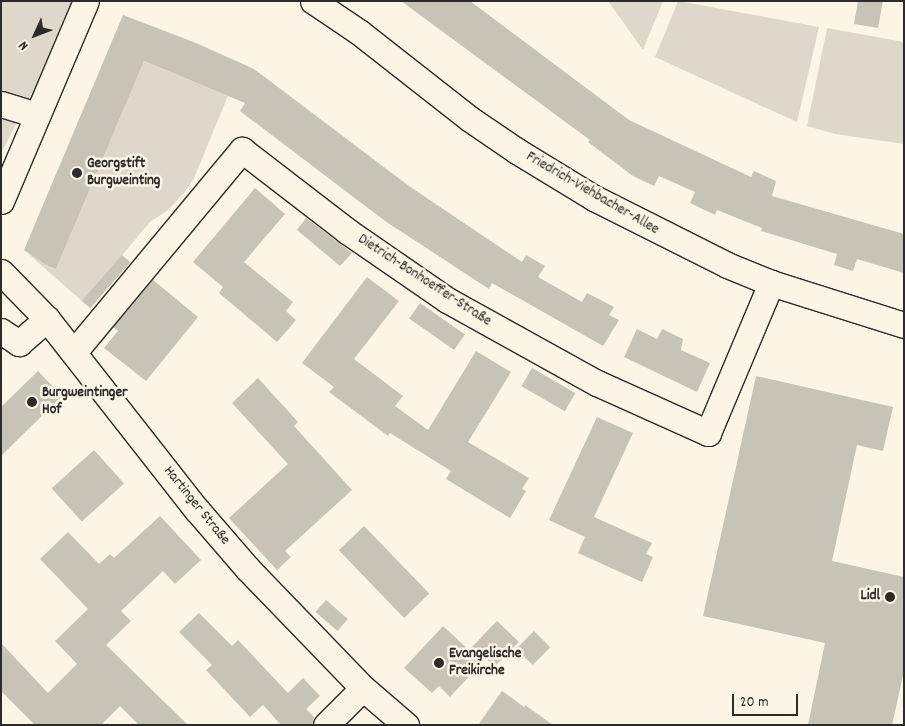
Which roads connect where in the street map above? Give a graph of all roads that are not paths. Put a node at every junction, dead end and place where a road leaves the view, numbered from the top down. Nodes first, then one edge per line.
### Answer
1 (86, 1) edge
2 (313, 1) edge
3 (1, 104) edge
4 (37, 115) junction
5 (1, 201) edge
6 (1, 272) edge
7 (771, 283) junction
8 (47, 319) junction
9 (904, 325) edge
10 (1, 331) edge
11 (74, 352) junction
12 (363, 688) junction
13 (326, 725) edge
14 (406, 725) edge

1 - 4 street
2 - 7 street, Friedrich-Viehbacher-Allee
3 - 4 street
4 - 5 street
6 - 8 street, Hartinger Straße
7 - 9 street, Friedrich-Viehbacher-Allee
7 - 11 street, Dietrich-Bonhoeffer-Straße
8 - 10 street
8 - 11 street, Hartinger Straße
11 - 12 street, Hartinger Straße
12 - 13 street
12 - 14 street, Hartinger Straße

